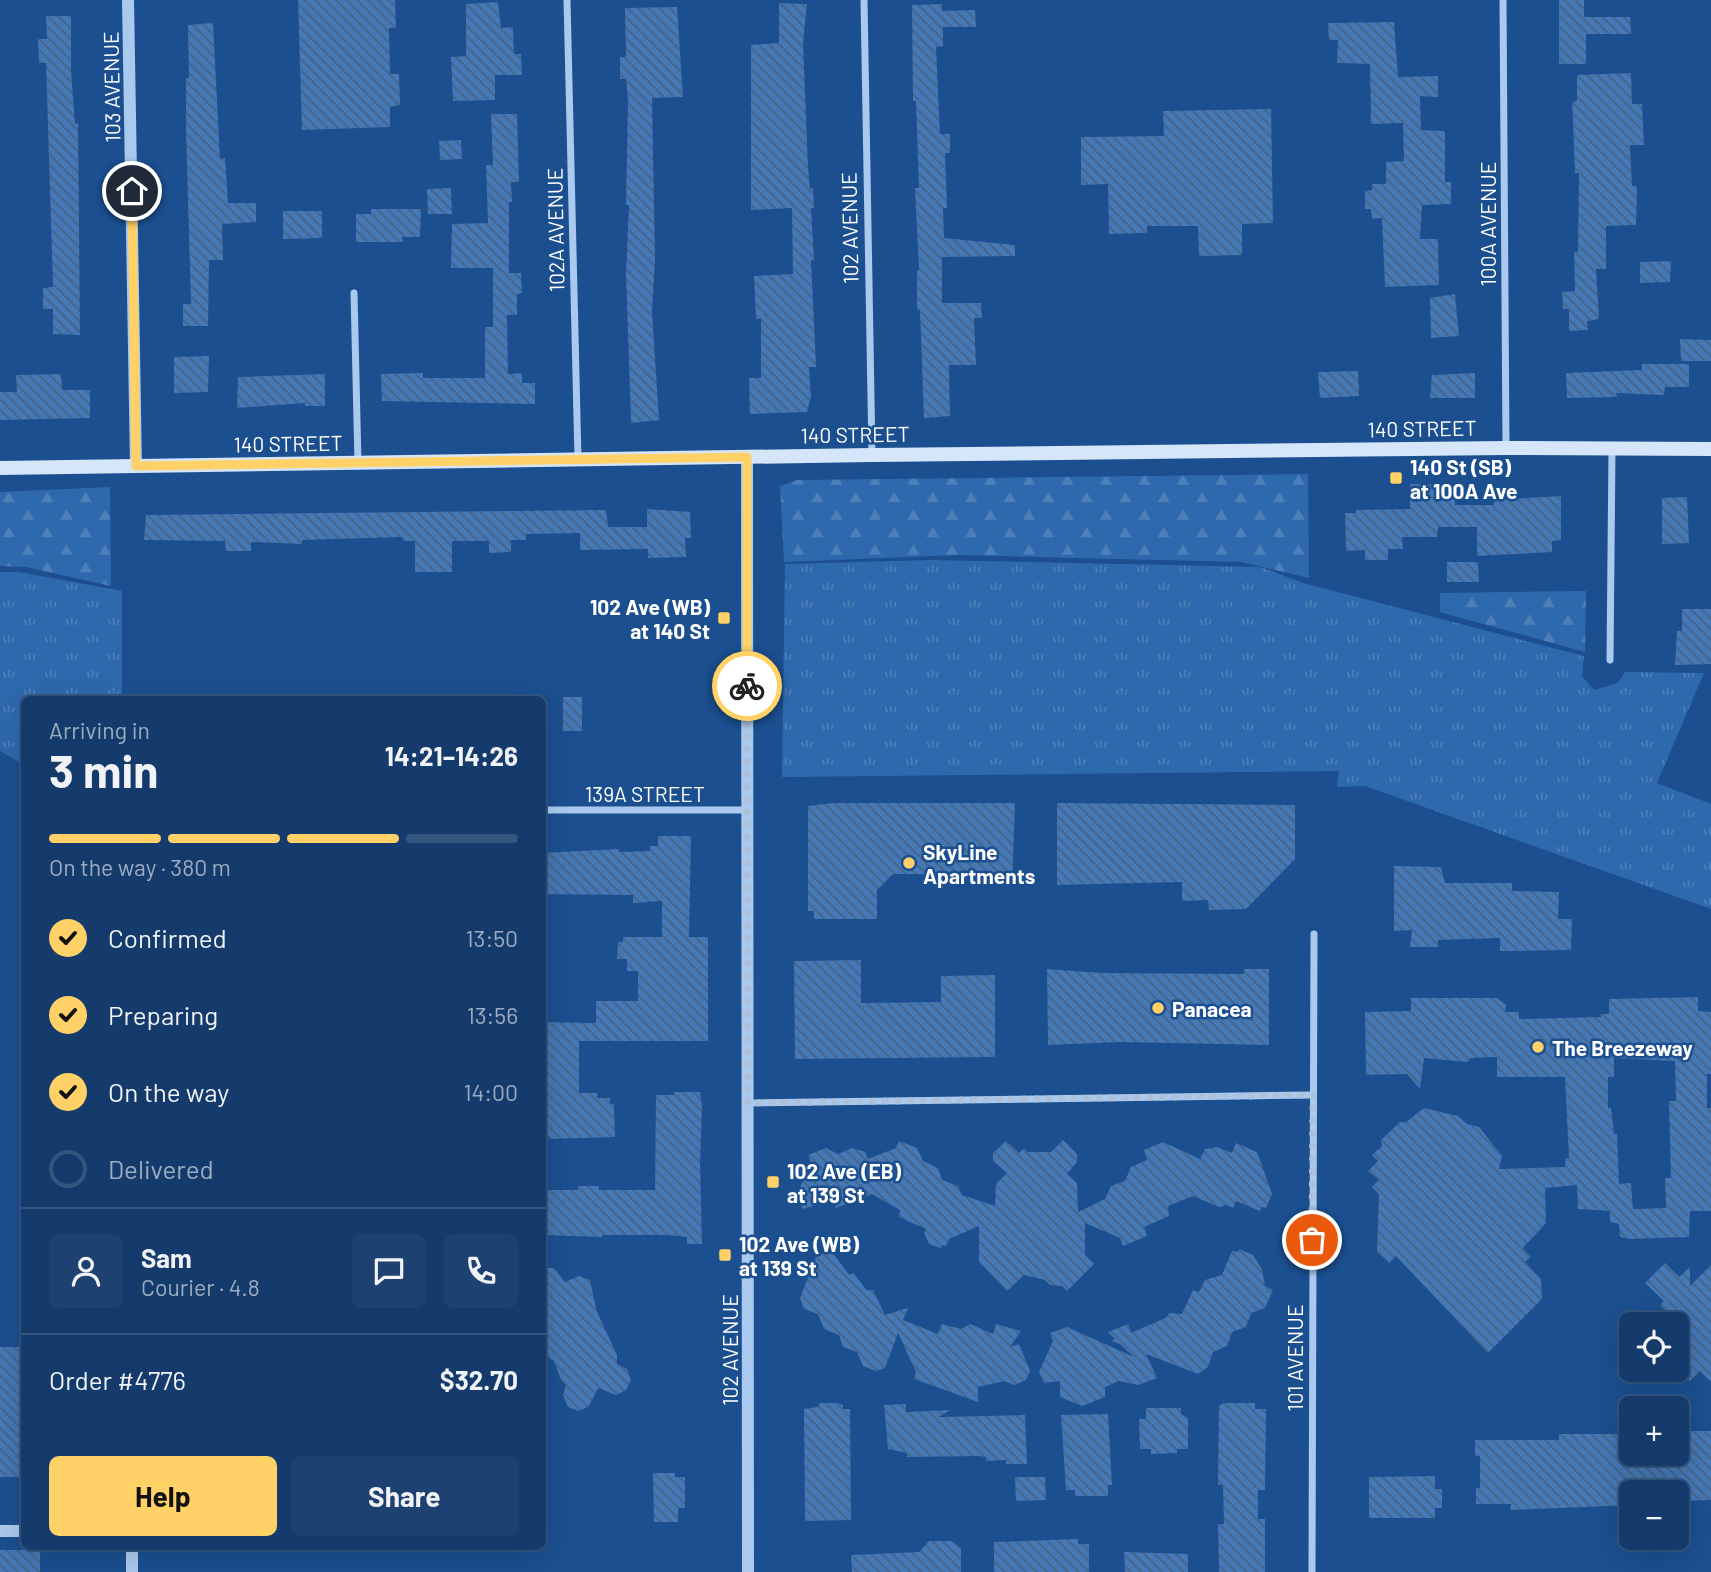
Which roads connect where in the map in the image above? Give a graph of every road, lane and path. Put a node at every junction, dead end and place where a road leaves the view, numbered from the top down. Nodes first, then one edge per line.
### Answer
1 (128, 0) edge
2 (567, 0) edge
3 (864, 0) edge
4 (1503, 0) edge
5 (354, 293) dead end
6 (1506, 448) junction
7 (1711, 449) edge
8 (1612, 450) junction
9 (872, 455) junction
10 (747, 457) junction
11 (578, 459) junction
12 (358, 463) junction
13 (136, 466) junction
14 (0, 468) edge
15 (1611, 660) dead end
16 (546, 810) edge
17 (747, 810) junction
18 (1314, 934) dead end
19 (1313, 1095) junction
20 (748, 1103) junction
21 (0, 1531) edge
22 (21, 1531) edge
23 (132, 1550) edge
24 (132, 1572) edge
25 (748, 1572) edge
26 (1312, 1572) edge

1 - 13 street, 103 AVENUE
2 - 11 street, 102A AVENUE
3 - 9 street, 102 AVENUE
4 - 6 street, 100A AVENUE
5 - 12 street
6 - 8 main road, 140 STREET
6 - 9 main road, 140 STREET
7 - 8 main road, 140 STREET
8 - 15 street
9 - 10 main road, 140 STREET
10 - 11 main road, 140 STREET
10 - 17 street, 102 AVENUE
11 - 12 main road, 140 STREET
12 - 13 main road, 140 STREET
13 - 14 main road, 140 STREET
16 - 17 street, 139A STREET
17 - 20 street, 102 AVENUE
18 - 19 street, 101 AVENUE
19 - 20 street
19 - 26 street, 101 AVENUE
20 - 25 street, 102 AVENUE
21 - 22 street
23 - 24 street

